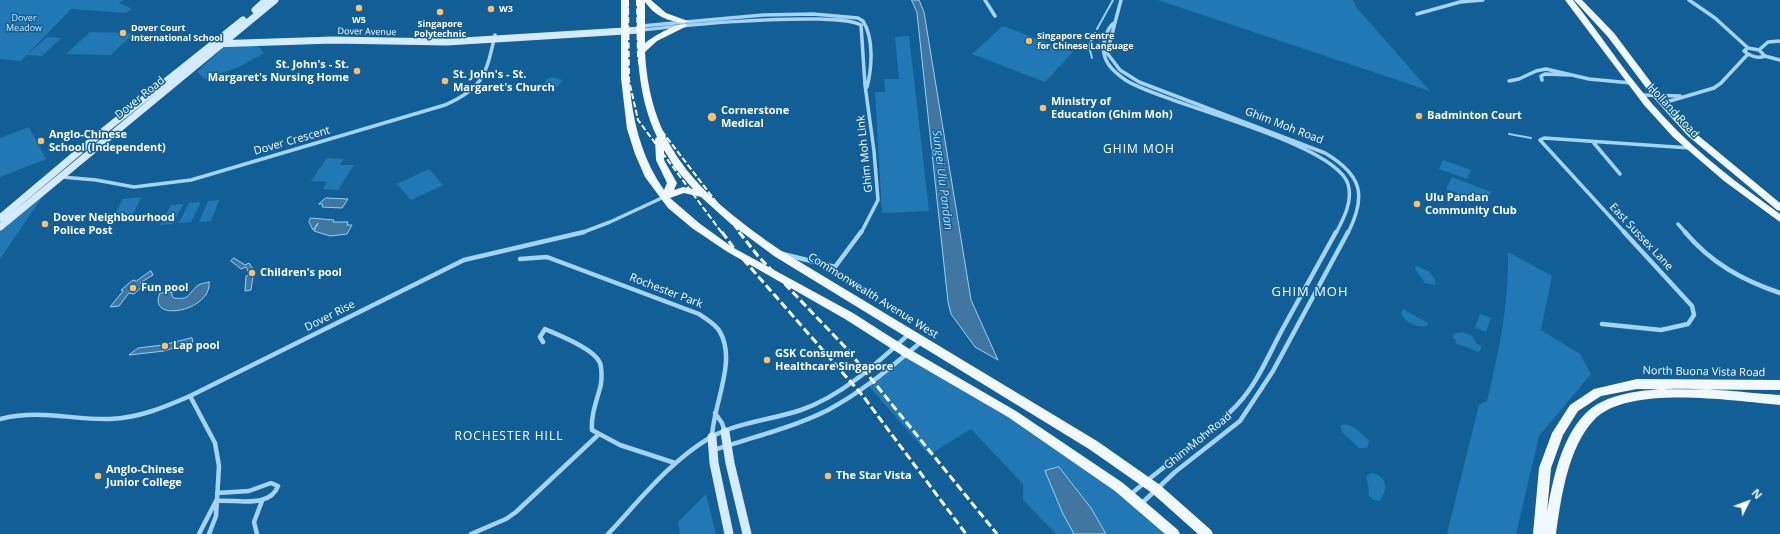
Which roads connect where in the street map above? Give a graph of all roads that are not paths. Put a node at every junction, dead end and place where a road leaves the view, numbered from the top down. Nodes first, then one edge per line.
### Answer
1 (266, 0) edge
2 (275, 0) edge
3 (625, 0) edge
4 (640, 0) edge
5 (647, 0) edge
6 (985, 0) edge
7 (1121, 0) edge
8 (1483, 0) edge
9 (1569, 0) edge
10 (1578, 0) edge
11 (1689, 0) edge
12 (1417, 14) dead end
13 (814, 16) junction
14 (995, 16) dead end
15 (1114, 22) junction
16 (684, 24) junction
17 (641, 28) junction
18 (624, 30) junction
19 (494, 38) junction
20 (1780, 40) edge
21 (224, 41) junction
22 (213, 44) joint
23 (1748, 48) junction
24 (1759, 50) junction
25 (642, 51) junction
26 (1748, 54) junction
27 (1765, 56) junction
28 (1780, 60) edge
29 (1571, 75) junction
30 (1542, 80) dead end
31 (1509, 81) dead end
32 (1631, 83) junction
33 (867, 86) junction
34 (1656, 95) junction
35 (1642, 96) junction
36 (1685, 96) junction
37 (1663, 103) junction
38 (659, 137) junction
39 (1593, 142) junction
40 (1692, 149) junction
41 (1337, 160) junction
42 (1331, 162) junction
43 (51, 174) junction
44 (1620, 174) dead end
45 (62, 176) junction
46 (702, 194) junction
47 (664, 197) junction
48 (1779, 206) edge
49 (0, 218) edge
50 (1780, 220) edge
51 (1678, 224) dead end
52 (0, 227) edge
53 (777, 252) junction
54 (520, 259) dead end
55 (1780, 293) edge
56 (1602, 324) dead end
57 (909, 334) junction
58 (921, 341) junction
59 (543, 342) dead end
60 (896, 346) junction
61 (907, 353) junction
62 (1780, 385) edge
63 (190, 396) junction
64 (1780, 400) edge
65 (715, 413) junction
66 (0, 419) edge
67 (725, 432) junction
68 (598, 435) junction
69 (712, 437) junction
70 (727, 445) junction
71 (713, 450) junction
72 (675, 463) junction
73 (1145, 481) junction
74 (1156, 489) junction
75 (217, 493) junction
76 (1130, 495) junction
77 (216, 501) junction
78 (262, 501) junction
79 (1140, 504) junction
80 (199, 534) edge
81 (209, 534) edge
82 (257, 534) edge
83 (471, 534) edge
84 (608, 534) edge
85 (729, 534) edge
86 (747, 534) edge
87 (1174, 534) edge
88 (1207, 534) edge
89 (1539, 534) edge
90 (1550, 534) edge

1 - 21 street, Dover Road
2 - 21 street, Dover Road
3 - 18 main road
4 - 17 main road, Commonwealth Avenue West
5 - 16 main road
6 - 14 street
7 - 15 street, Ghim Moh Road
8 - 12 street
9 - 32 main road, Holland Road
10 - 34 main road, Holland Road
11 - 23 street
13 - 16 street, Ghim Moh Link
13 - 33 street, Ghim Moh Link
13 - 33 street, Ghim Moh Link
15 - 41 street, Ghim Moh Road
15 - 42 street, Ghim Moh Road
16 - 17 street, Ghim Moh Link
16 - 25 main road
17 - 18 street, Dover Avenue
17 - 25 main road, Commonwealth Avenue West
18 - 19 street, Dover Avenue
18 - 47 main road
19 - 21 street, Dover Avenue
19 - 45 street, Dover Crescent
20 - 24 street
21 - 22 street, Dover Avenue
21 - 45 street, Dover Road
22 - 43 street, Dover Road
23 - 24 street
23 - 26 street
24 - 27 street
25 - 38 main road, Commonwealth Avenue West
26 - 27 street
26 - 36 street
27 - 28 street
29 - 30 street
29 - 31 street
29 - 32 street
32 - 35 main road, Holland Road
33 - 53 street, Ghim Moh Link
34 - 35 street
34 - 36 street
34 - 37 main road, Holland Road
35 - 40 main road, Holland Road
36 - 37 street
37 - 48 main road, Holland Road
38 - 46 main road, Commonwealth Avenue West
38 - 47 main road
39 - 40 street, East Sussex Lane
39 - 44 street
39 - 56 street, East Sussex Lane
40 - 50 main road, Holland Road
41 - 42 street
41 - 74 street, Ghim Moh Road
42 - 73 street, Ghim Moh Road
43 - 45 street, Dover Crescent
43 - 49 street, Dover Road
45 - 52 street, Dover Road
46 - 47 main road
46 - 53 main road, Commonwealth Avenue West
47 - 60 main road
47 - 63 street, Dover Rise
51 - 55 street
53 - 57 main road, Commonwealth Avenue West
54 - 65 street, Rochester Park
57 - 58 main road, Commonwealth Avenue West
57 - 60 street
58 - 61 street
58 - 73 main road, Commonwealth Avenue West
59 - 68 street
60 - 61 main road
60 - 67 street
61 - 70 street
61 - 76 main road
62 - 89 main road, North Buona Vista Road
63 - 66 street, Dover Rise
63 - 75 street
64 - 90 main road, North Buona Vista Road
65 - 67 street
65 - 69 street, Rochester Park
67 - 69 street
67 - 70 street
68 - 72 street
68 - 83 street
69 - 71 street
69 - 72 street
70 - 71 street
70 - 86 street
71 - 85 street
72 - 84 street
73 - 74 main road, Commonwealth Avenue West
73 - 76 street, Ghim Moh Road
74 - 79 street, Ghim Moh Road
74 - 88 main road, Commonwealth Avenue West
75 - 77 street
75 - 78 street
76 - 79 main road
77 - 78 street
77 - 80 street
77 - 81 street
78 - 82 street
79 - 87 main road

